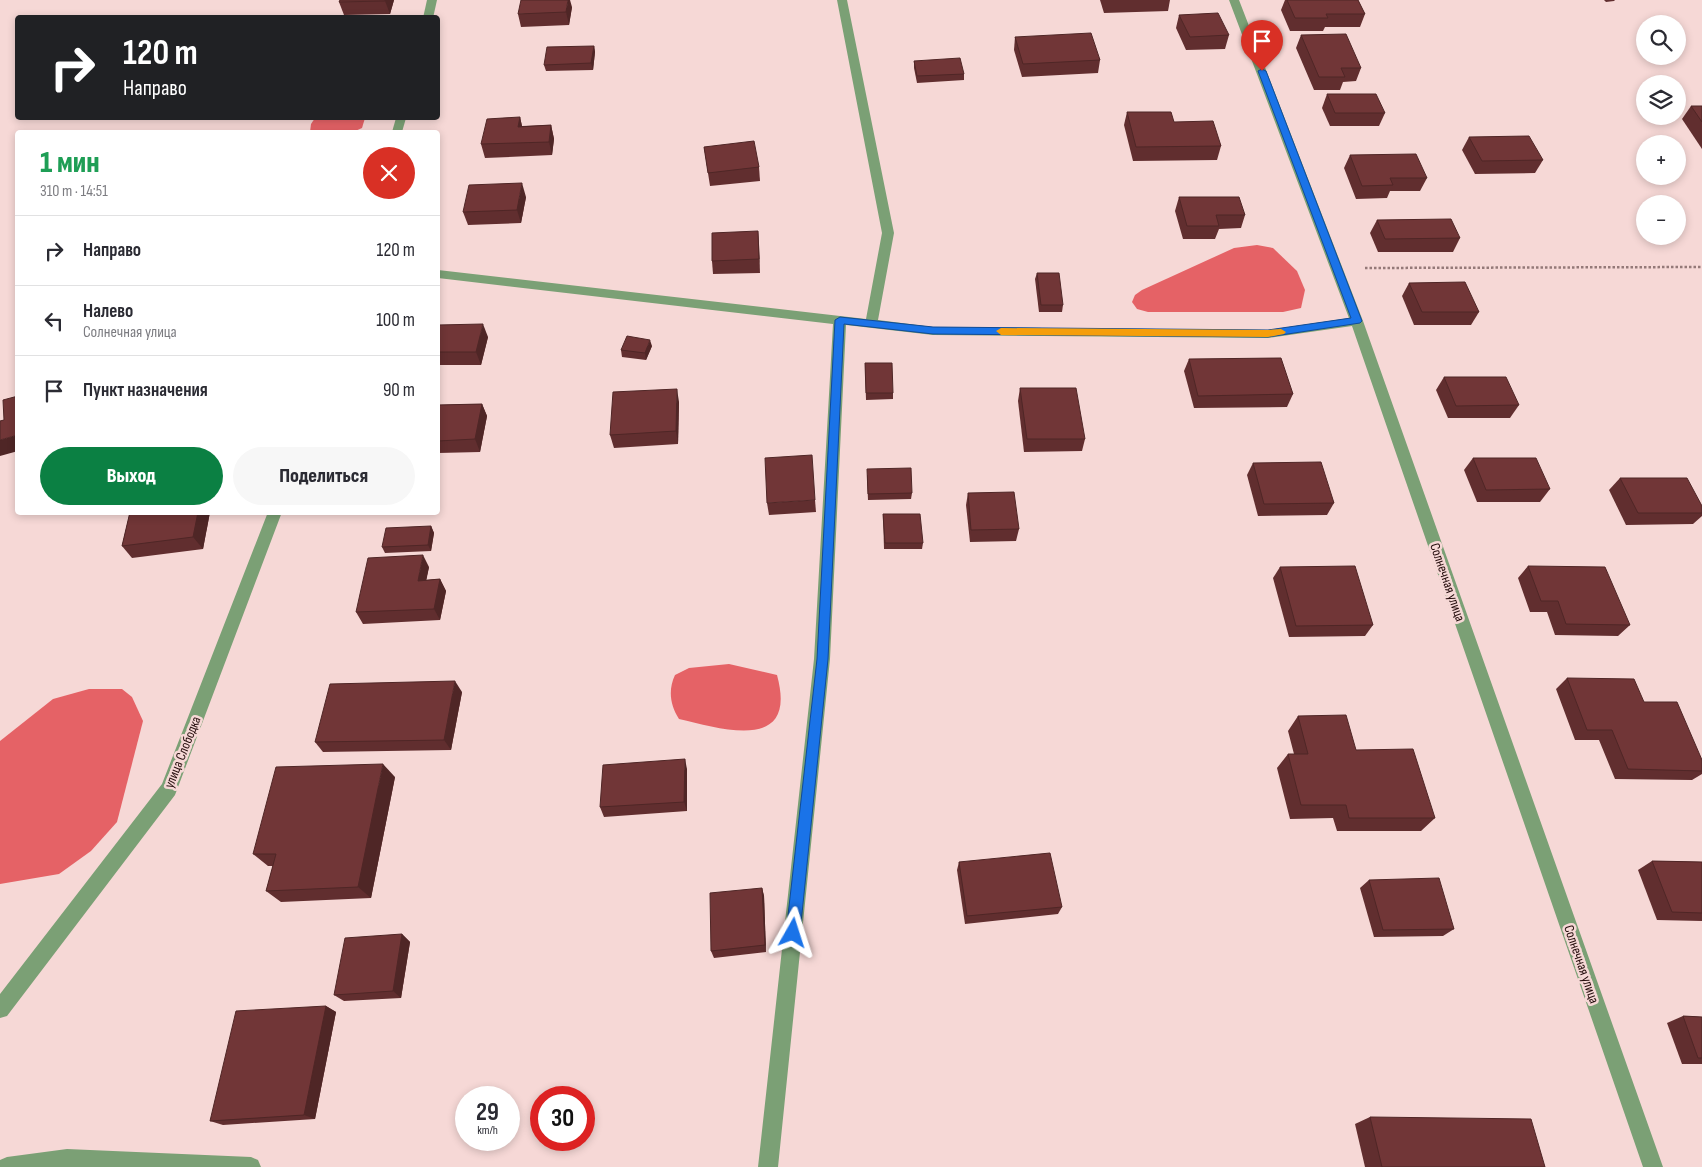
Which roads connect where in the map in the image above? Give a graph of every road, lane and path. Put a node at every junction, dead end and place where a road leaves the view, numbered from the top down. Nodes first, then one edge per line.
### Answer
1 (432, 0) edge
2 (842, 0) edge
3 (1234, 0) edge
4 (429, 15) edge
5 (1702, 267) edge
6 (1336, 268) junction
7 (440, 274) edge
8 (840, 320) junction
9 (1357, 321) junction
10 (870, 324) junction
11 (274, 515) edge
12 (0, 1009) edge
13 (7, 1167) edge
14 (251, 1167) edge
15 (768, 1167) edge
16 (1653, 1167) edge

1 - 4 street
2 - 10 street
3 - 6 street, Солнечная улица
5 - 6 path
6 - 9 street, Солнечная улица
7 - 8 street
8 - 10 street
8 - 15 street
9 - 10 street
9 - 16 street, Солнечная улица
11 - 12 street, улица Слободка
13 - 14 street

